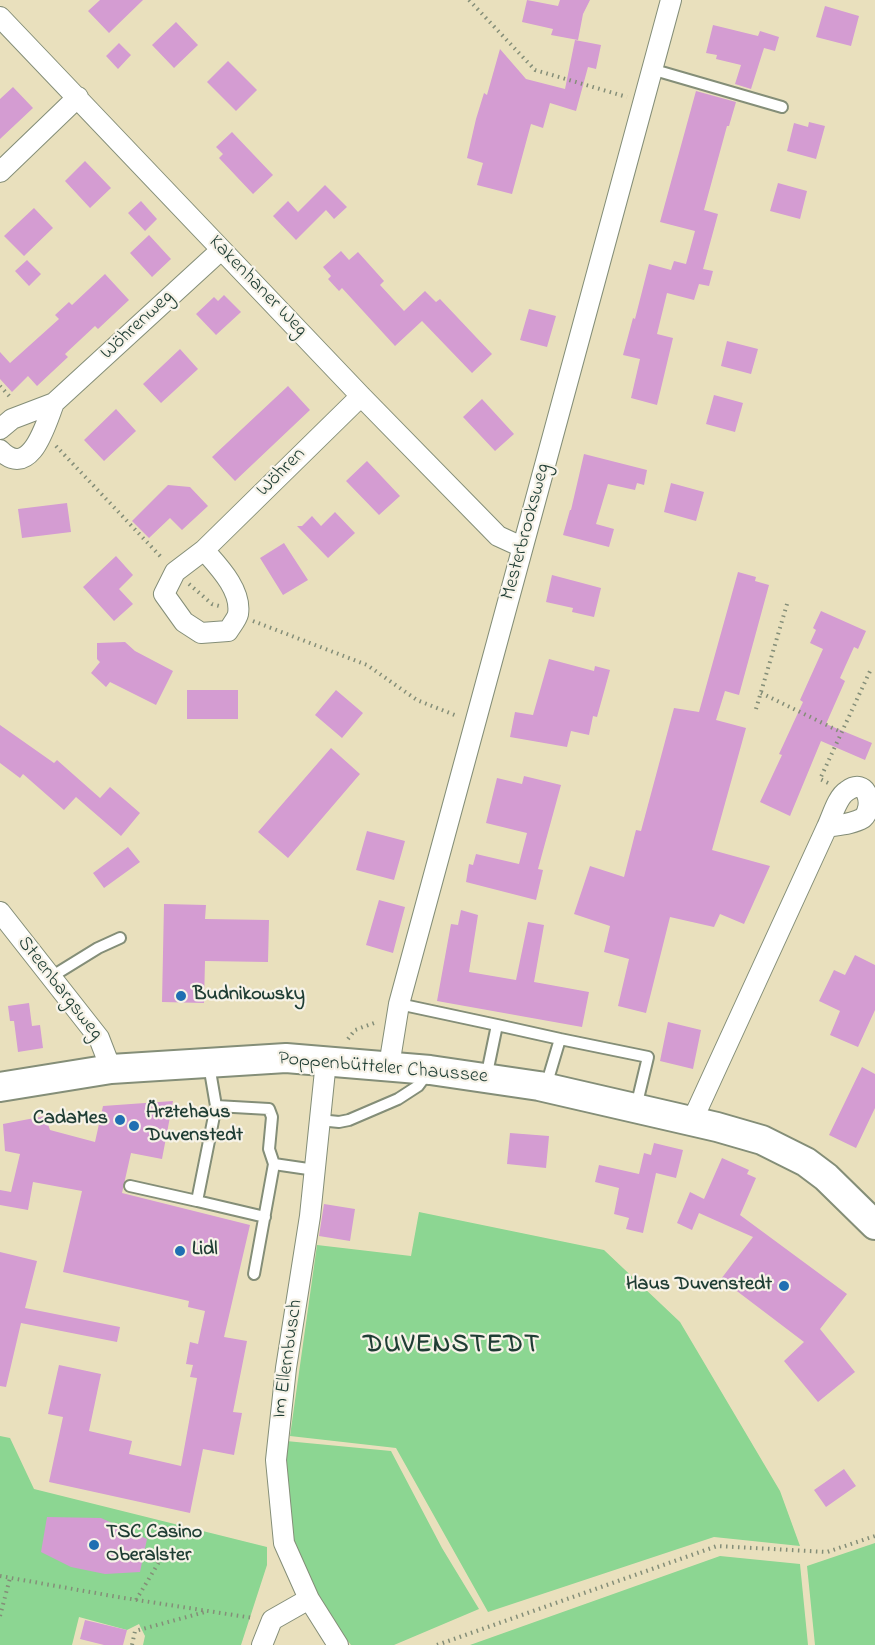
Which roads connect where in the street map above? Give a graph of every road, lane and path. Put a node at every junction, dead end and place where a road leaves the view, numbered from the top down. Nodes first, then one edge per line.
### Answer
1 (469, 0) edge
2 (670, 0) edge
3 (0, 17) edge
4 (651, 69) junction
5 (78, 97) junction
6 (642, 102) junction
7 (782, 107) dead end
8 (0, 172) edge
9 (221, 250) junction
10 (361, 396) junction
11 (54, 403) junction
12 (0, 429) edge
13 (0, 450) edge
14 (522, 547) junction
15 (204, 550) dead end
16 (787, 604) dead end
17 (871, 669) dead end
18 (761, 693) junction
19 (756, 709) dead end
20 (841, 732) junction
21 (846, 791) junction
22 (827, 827) junction
23 (0, 912) edge
24 (120, 938) dead end
25 (51, 977) junction
26 (398, 1011) junction
27 (497, 1025) junction
28 (560, 1039) junction
29 (334, 1061) junction
30 (209, 1062) junction
31 (389, 1066) junction
32 (111, 1069) junction
33 (430, 1070) junction
34 (486, 1078) junction
35 (0, 1087) edge
36 (545, 1087) junction
37 (216, 1106) junction
38 (636, 1108) junction
39 (319, 1120) junction
40 (692, 1121) junction
41 (274, 1164) junction
42 (315, 1170) junction
43 (130, 1186) dead end
44 (197, 1201) junction
45 (265, 1217) junction
46 (875, 1225) edge
47 (254, 1274) dead end
48 (875, 1536) edge
49 (159, 1562) dead end
50 (0, 1576) edge
51 (10, 1578) junction
52 (309, 1599) junction
53 (135, 1600) junction
54 (208, 1611) junction
55 (0, 1616) edge
56 (272, 1620) junction
57 (132, 1645) edge
58 (262, 1645) edge
59 (339, 1645) edge
60 (437, 1645) edge

1 - 6 path
2 - 4 street, Mesterbrooksweg
3 - 5 street, Kakenhaner Weg
4 - 6 street, Mesterbrooksweg
4 - 7 lane
5 - 8 street
5 - 9 street, Kakenhaner Weg
6 - 14 street, Mesterbrooksweg
9 - 10 street, Kakenhaner Weg
9 - 11 street, Wöhrenweg
10 - 14 street, Kakenhaner Weg
10 - 15 street, Wöhren
11 - 12 street, Wöhrenweg
11 - 13 street, Wöhrenweg
14 - 26 street, Mesterbrooksweg
16 - 18 path
17 - 20 path
18 - 19 path
18 - 20 path
20 - 21 path
21 - 22 street
21 - 22 street
22 - 40 street
23 - 25 street, Steenbargsweg
24 - 25 lane
25 - 32 street, Steenbargsweg
26 - 27 lane
26 - 29 path
26 - 31 street, Mesterbrooksweg
27 - 28 lane
27 - 34 lane
28 - 36 lane
28 - 38 lane
29 - 30 main road, Poppenbütteler Chaussee
29 - 31 main road, Poppenbütteler Chaussee
29 - 39 street, Im Ellernbusch
30 - 32 main road, Poppenbütteler Chaussee
30 - 37 lane
31 - 33 main road, Poppenbütteler Chaussee
32 - 35 main road, Poppenbütteler Chaussee
33 - 34 main road, Poppenbütteler Chaussee
33 - 39 lane
34 - 36 main road, Poppenbütteler Chaussee
36 - 38 main road, Poppenbütteler Chaussee
37 - 41 lane
37 - 44 lane
38 - 40 main road, Poppenbütteler Chaussee
39 - 42 street, Im Ellernbusch
40 - 46 main road, Poppenbütteler Chaussee
41 - 42 lane
41 - 45 lane
42 - 52 street, Im Ellernbusch
43 - 44 lane
44 - 45 lane
45 - 47 lane
48 - 60 path
49 - 53 path
50 - 51 path
51 - 53 path
51 - 55 path
52 - 56 street
52 - 59 street, Im Ellernbusch
53 - 54 path
54 - 56 path
54 - 57 path
56 - 58 street

